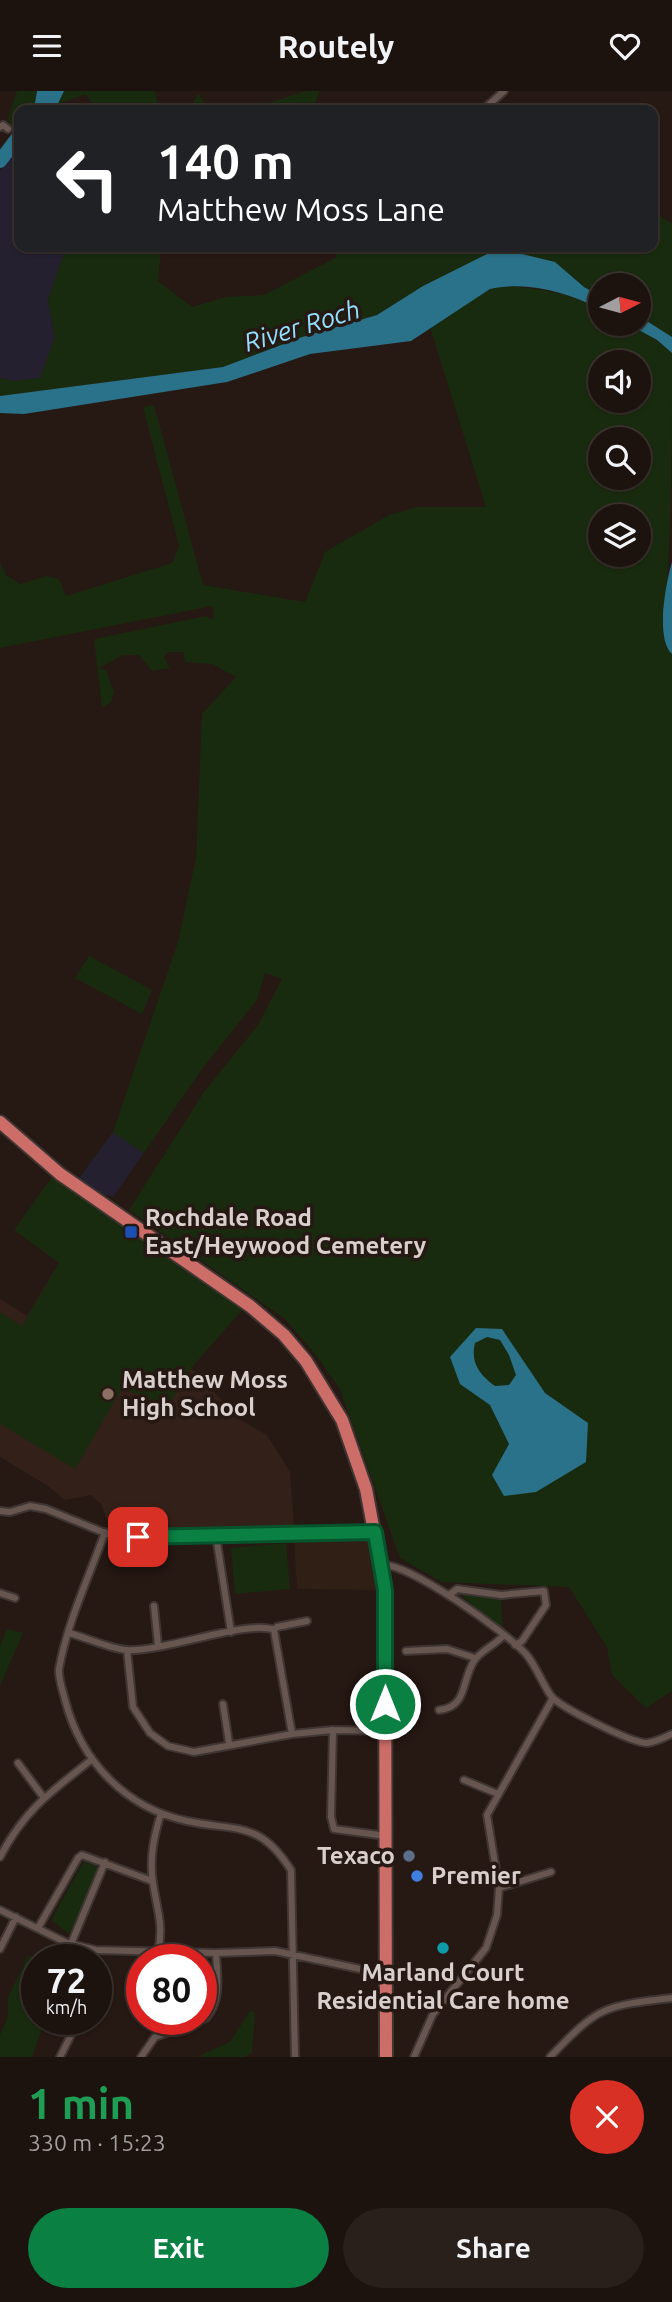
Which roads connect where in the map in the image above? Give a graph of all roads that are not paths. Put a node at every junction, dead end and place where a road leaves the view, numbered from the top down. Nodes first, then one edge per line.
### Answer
1 (504, 91) edge
2 (489, 105) edge
3 (0, 127) edge
4 (8, 129) dead end
5 (0, 1122) edge
6 (0, 1511) edge
7 (105, 1532) junction
8 (375, 1532) junction
9 (216, 1536) junction
10 (382, 1565) junction
11 (0, 1593) edge
12 (449, 1595) junction
13 (16, 1598) dead end
14 (154, 1606) dead end
15 (307, 1621) dead end
16 (274, 1630) junction
17 (231, 1632) junction
18 (69, 1633) junction
19 (503, 1636) junction
20 (158, 1645) junction
21 (515, 1645) junction
22 (127, 1650) junction
23 (406, 1651) dead end
24 (475, 1658) junction
25 (553, 1698) junction
26 (223, 1704) dead end
27 (439, 1710) dead end
28 (333, 1730) junction
29 (385, 1731) junction
30 (292, 1734) junction
31 (672, 1734) edge
32 (229, 1743) junction
33 (91, 1760) junction
34 (18, 1763) dead end
35 (464, 1780) dead end
36 (498, 1794) junction
37 (44, 1798) junction
38 (161, 1813) junction
39 (386, 1836) junction
40 (0, 1857) edge
41 (105, 1863) junction
42 (551, 1872) dead end
43 (152, 1881) junction
44 (499, 1888) junction
45 (0, 1910) edge
46 (16, 1917) junction
47 (38, 1928) junction
48 (71, 1944) joint
49 (160, 1944) edge
50 (0, 1949) edge
51 (217, 1953) edge
52 (292, 1954) junction
53 (384, 1974) junction
54 (672, 1998) edge
55 (71, 2035) edge
56 (160, 2035) edge
57 (60, 2057) edge
58 (141, 2057) edge
59 (295, 2057) edge
60 (386, 2057) edge
61 (414, 2057) edge
62 (550, 2057) edge

1 - 2 street
3 - 4 street
5 - 8 highway
6 - 7 street
7 - 9 street
7 - 18 street
8 - 9 street
8 - 10 highway
9 - 17 street
10 - 12 street
10 - 29 highway
11 - 13 street
12 - 19 street
12 - 21 street
14 - 20 street
15 - 16 street
16 - 17 street
16 - 30 street
17 - 20 street
18 - 22 street
18 - 33 street
19 - 21 street
19 - 24 street
20 - 22 street
21 - 25 street
22 - 32 street
23 - 24 street
24 - 27 street
25 - 31 street
25 - 36 street
26 - 32 street
28 - 29 street
28 - 30 street
28 - 39 street
29 - 39 highway
30 - 32 street
33 - 37 street
33 - 38 street
34 - 37 street
35 - 36 street
36 - 44 street
37 - 40 street
38 - 43 street
38 - 52 street
39 - 53 highway
41 - 43 street
41 - 47 street
41 - 48 street
42 - 44 street
43 - 49 street
44 - 61 street
45 - 46 street
46 - 47 street
46 - 50 street
47 - 48 street
51 - 52 street
52 - 53 street
52 - 59 street
53 - 60 highway
54 - 62 street
55 - 57 street
56 - 58 street

